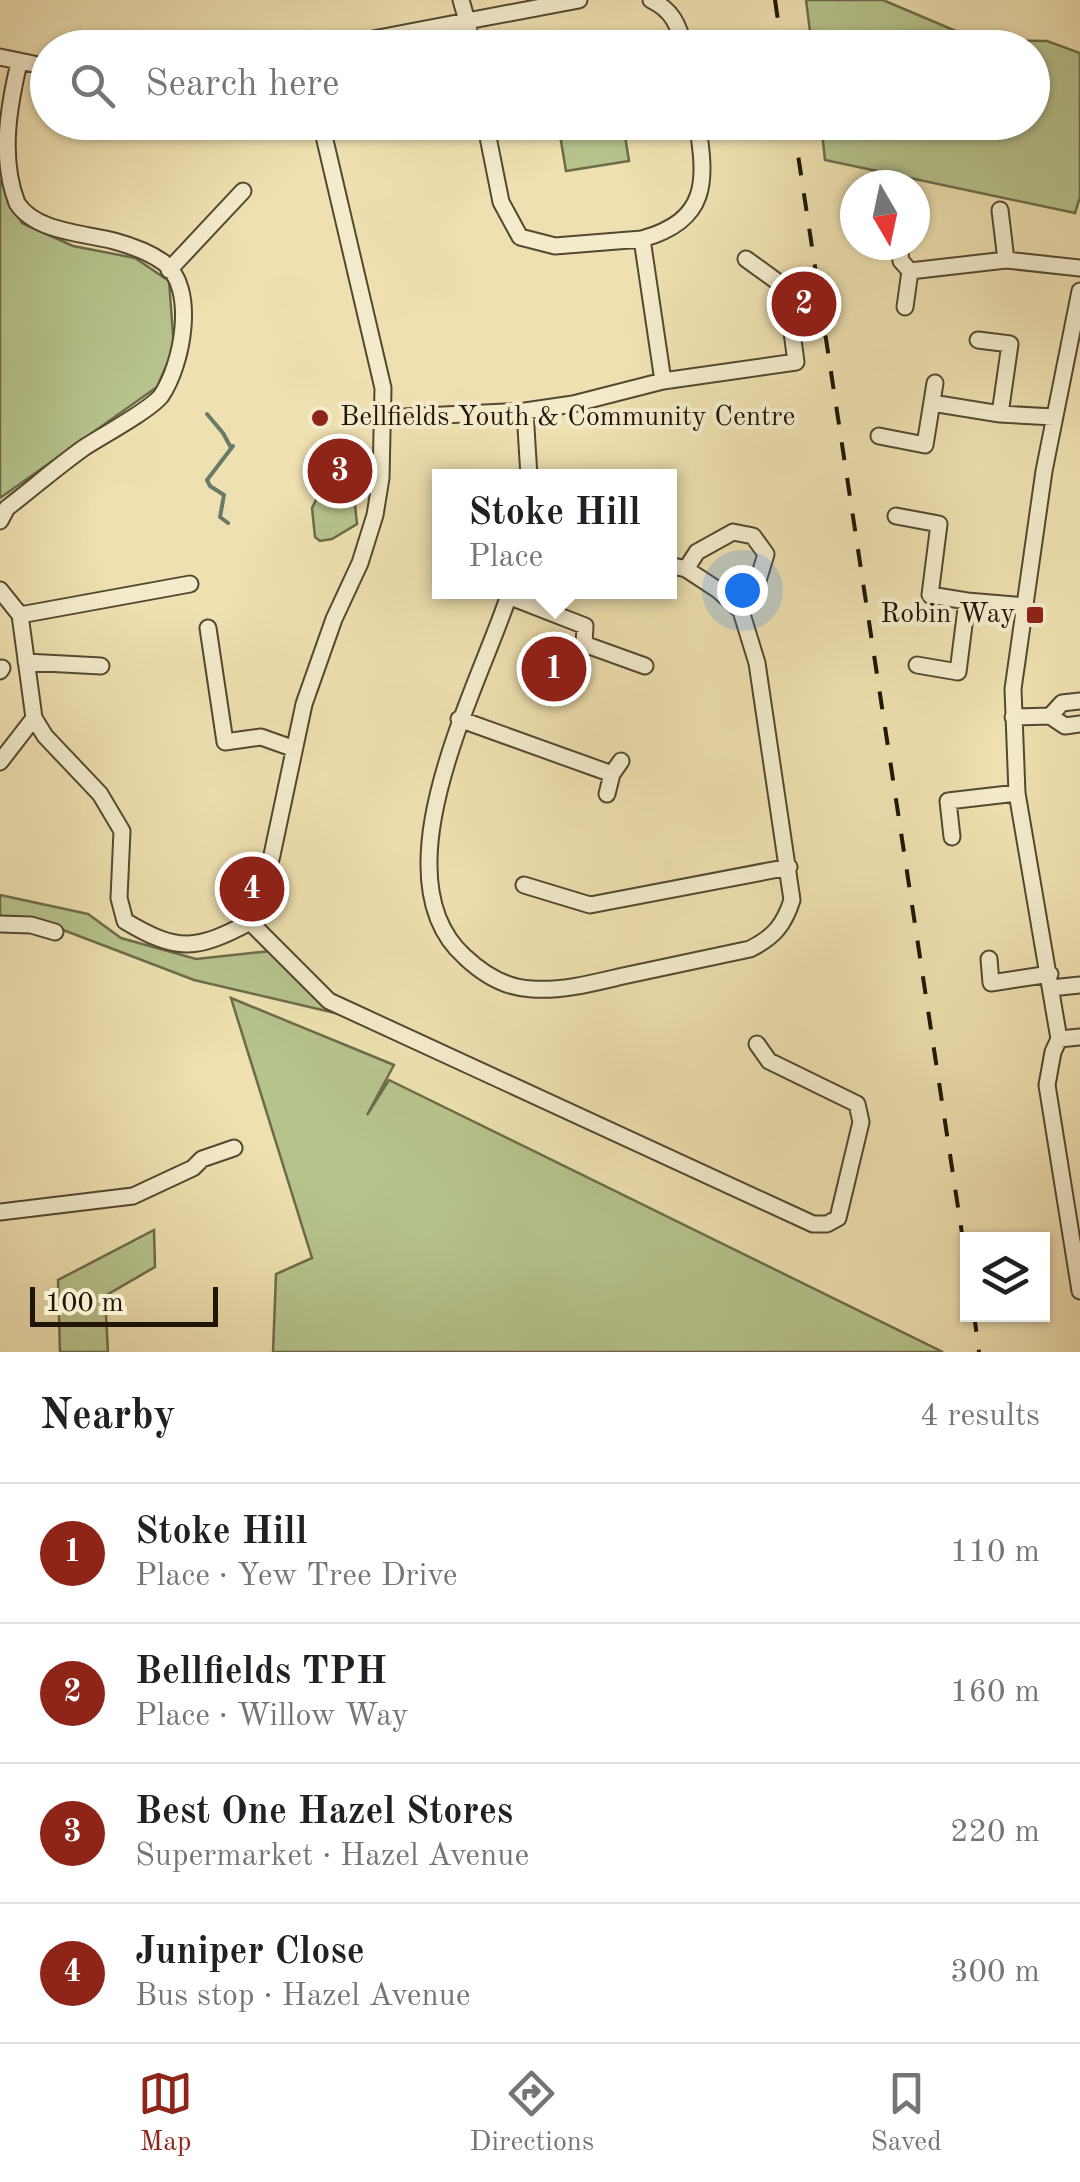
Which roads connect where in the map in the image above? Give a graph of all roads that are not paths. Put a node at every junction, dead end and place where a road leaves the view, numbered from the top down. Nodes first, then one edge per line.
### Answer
1 (461, 0) edge
2 (579, 0) edge
3 (660, 2) edge
4 (467, 21) junction
5 (420, 30) edge
6 (469, 30) edge
7 (678, 30) edge
8 (0, 57) edge
9 (19, 63) junction
10 (30, 65) edge
11 (325, 140) edge
12 (489, 140) edge
13 (699, 140) edge
14 (243, 192) dead end
15 (1000, 210) dead end
16 (687, 214) junction
17 (690, 233) dead end
18 (642, 239) junction
19 (746, 259) dead end
20 (902, 260) edge
21 (1006, 260) junction
22 (1080, 268) edge
23 (169, 270) junction
24 (910, 270) junction
25 (1080, 291) edge
26 (905, 307) dead end
27 (1076, 334) edge
28 (978, 340) dead end
29 (663, 381) junction
30 (936, 383) dead end
31 (932, 404) junction
32 (525, 411) junction
33 (1000, 414) junction
34 (1054, 417) junction
35 (382, 418) junction
36 (879, 436) dead end
37 (529, 469) edge
38 (896, 516) dead end
39 (0, 521) edge
40 (677, 567) edge
41 (686, 569) junction
42 (190, 584) dead end
43 (0, 590) edge
44 (507, 599) edge
45 (521, 599) edge
46 (967, 601) junction
47 (1025, 606) junction
48 (741, 611) junction
49 (20, 615) junction
50 (208, 628) dead end
51 (26, 662) junction
52 (917, 665) dead end
53 (101, 666) dead end
54 (645, 666) dead end
55 (1080, 702) edge
56 (1050, 716) junction
57 (1012, 717) junction
58 (34, 718) junction
59 (459, 719) junction
60 (1080, 724) edge
61 (292, 748) junction
62 (0, 762) edge
63 (1017, 793) junction
64 (608, 794) dead end
65 (952, 836) dead end
66 (789, 868) junction
67 (524, 885) dead end
68 (250, 922) junction
69 (0, 924) edge
70 (55, 932) dead end
71 (989, 959) dead end
72 (1050, 981) junction
73 (1080, 985) edge
74 (1080, 1037) edge
75 (1059, 1039) junction
76 (757, 1044) dead end
77 (234, 1148) dead end
78 (1080, 1196) edge
79 (1063, 1198) junction
80 (0, 1212) edge
81 (1080, 1291) edge

1 - 4 street
2 - 4 street
3 - 7 street
4 - 5 street
4 - 6 street
8 - 9 street
9 - 10 street
9 - 23 street
11 - 35 street
12 - 18 street
13 - 16 street
14 - 23 street
15 - 21 street
16 - 17 street
16 - 18 street
18 - 29 street
19 - 29 street
20 - 24 street
21 - 22 street
21 - 24 street
23 - 39 street
24 - 26 street
25 - 27 street
27 - 34 street
28 - 33 street
29 - 32 street
30 - 31 street
31 - 33 street
31 - 36 street
32 - 35 street
32 - 37 street
33 - 34 street
34 - 47 street
35 - 61 street
38 - 46 street
40 - 41 street
41 - 48 street
41 - 48 street
42 - 49 street
43 - 49 street
44 - 59 street
45 - 54 street
46 - 47 street
46 - 52 street
47 - 57 street
48 - 66 street
49 - 51 street
50 - 61 street
51 - 53 street
51 - 58 street
55 - 56 street
56 - 57 street
56 - 60 street
57 - 63 street
58 - 62 street
58 - 68 street
59 - 64 street
59 - 66 street
61 - 68 street
63 - 65 street
63 - 72 street
66 - 67 street
68 - 76 street
69 - 70 street
71 - 72 street
72 - 73 street
72 - 75 street
74 - 75 street
75 - 79 street
77 - 80 street
78 - 79 street
79 - 81 street

